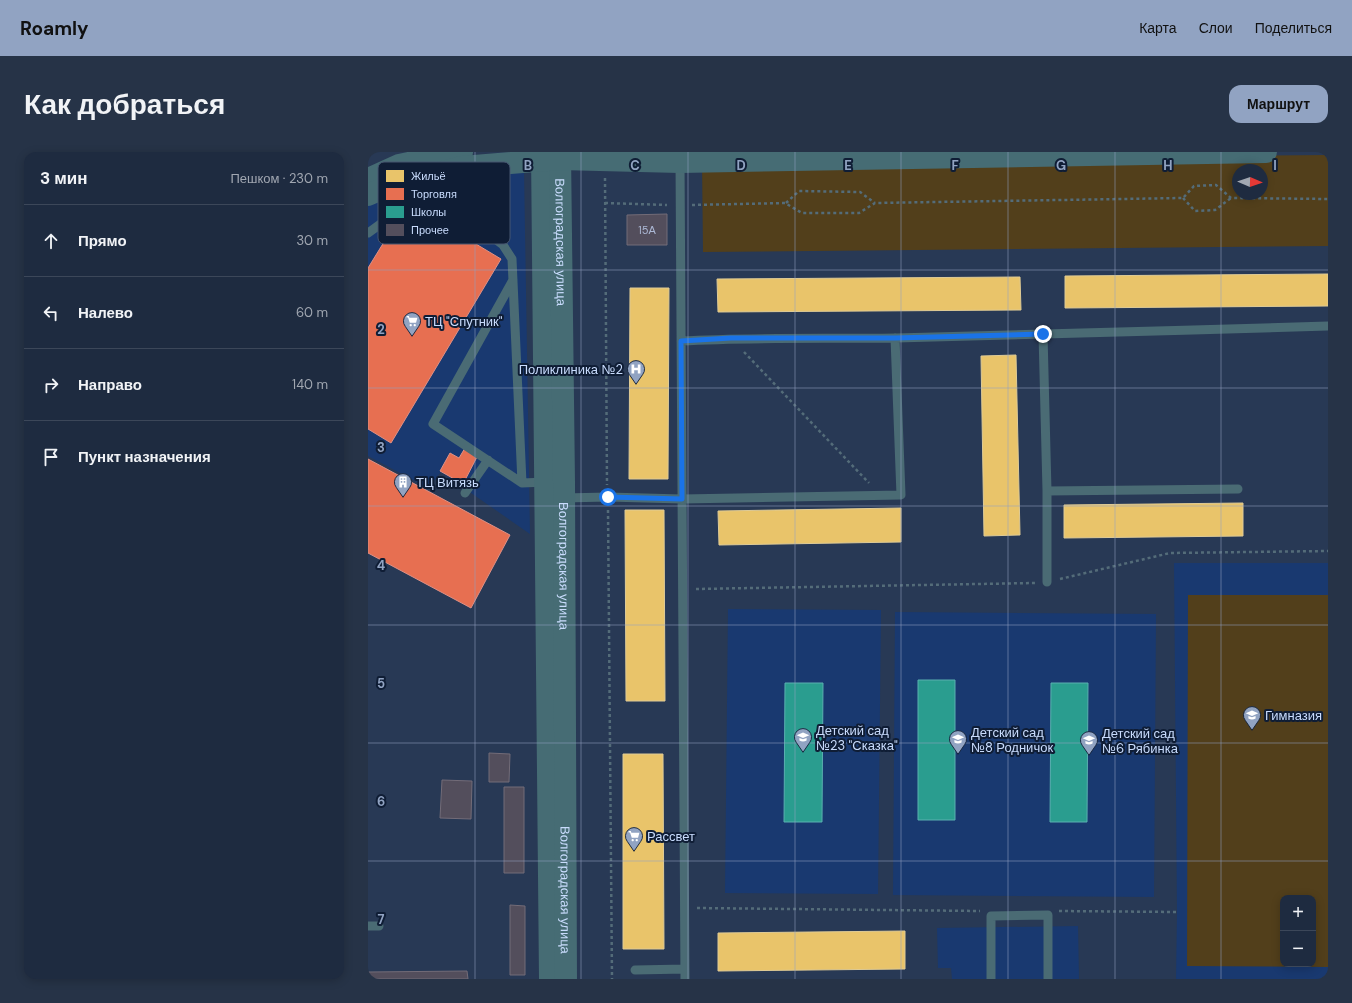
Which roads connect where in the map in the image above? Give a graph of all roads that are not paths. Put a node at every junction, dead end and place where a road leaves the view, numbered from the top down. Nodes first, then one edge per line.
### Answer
1 (462, 152) edge
2 (1266, 152) edge
3 (551, 156) edge
4 (680, 157) edge
5 (414, 162) edge
6 (502, 162) edge
7 (378, 174) edge
8 (368, 179) edge
9 (378, 191) edge
10 (368, 195) edge
11 (378, 226) edge
12 (368, 233) edge
13 (502, 244) edge
14 (514, 280) junction
15 (1328, 326) edge
16 (1043, 334) junction
17 (895, 338) junction
18 (681, 341) junction
19 (488, 460) junction
20 (522, 483) junction
21 (557, 487) junction
22 (1238, 489) dead end
23 (1046, 491) junction
24 (465, 493) dead end
25 (682, 499) junction
26 (1047, 582) road end
27 (368, 926) edge
28 (379, 926) dead end
29 (685, 969) junction
30 (635, 970) dead end
31 (550, 979) edge
32 (566, 979) edge
33 (685, 979) edge
34 (991, 979) edge
35 (1048, 979) edge

1 - 5 main road
2 - 4 main road
3 - 4 main road
3 - 6 main road
3 - 21 main road, Волгоградская улица
4 - 18 lane
7 - 8 main road
9 - 10 main road
11 - 12 lane
13 - 14 lane
14 - 19 lane
14 - 20 lane
15 - 16 lane
16 - 17 lane
16 - 23 lane
17 - 18 lane
17 - 25 lane
18 - 25 lane
19 - 20 lane
19 - 24 lane
20 - 21 lane
21 - 25 lane
21 - 31 main road
21 - 32 main road, Волгоградская улица
22 - 23 lane
23 - 26 lane
25 - 29 lane
27 - 28 lane
29 - 30 lane
29 - 33 lane
34 - 35 lane

